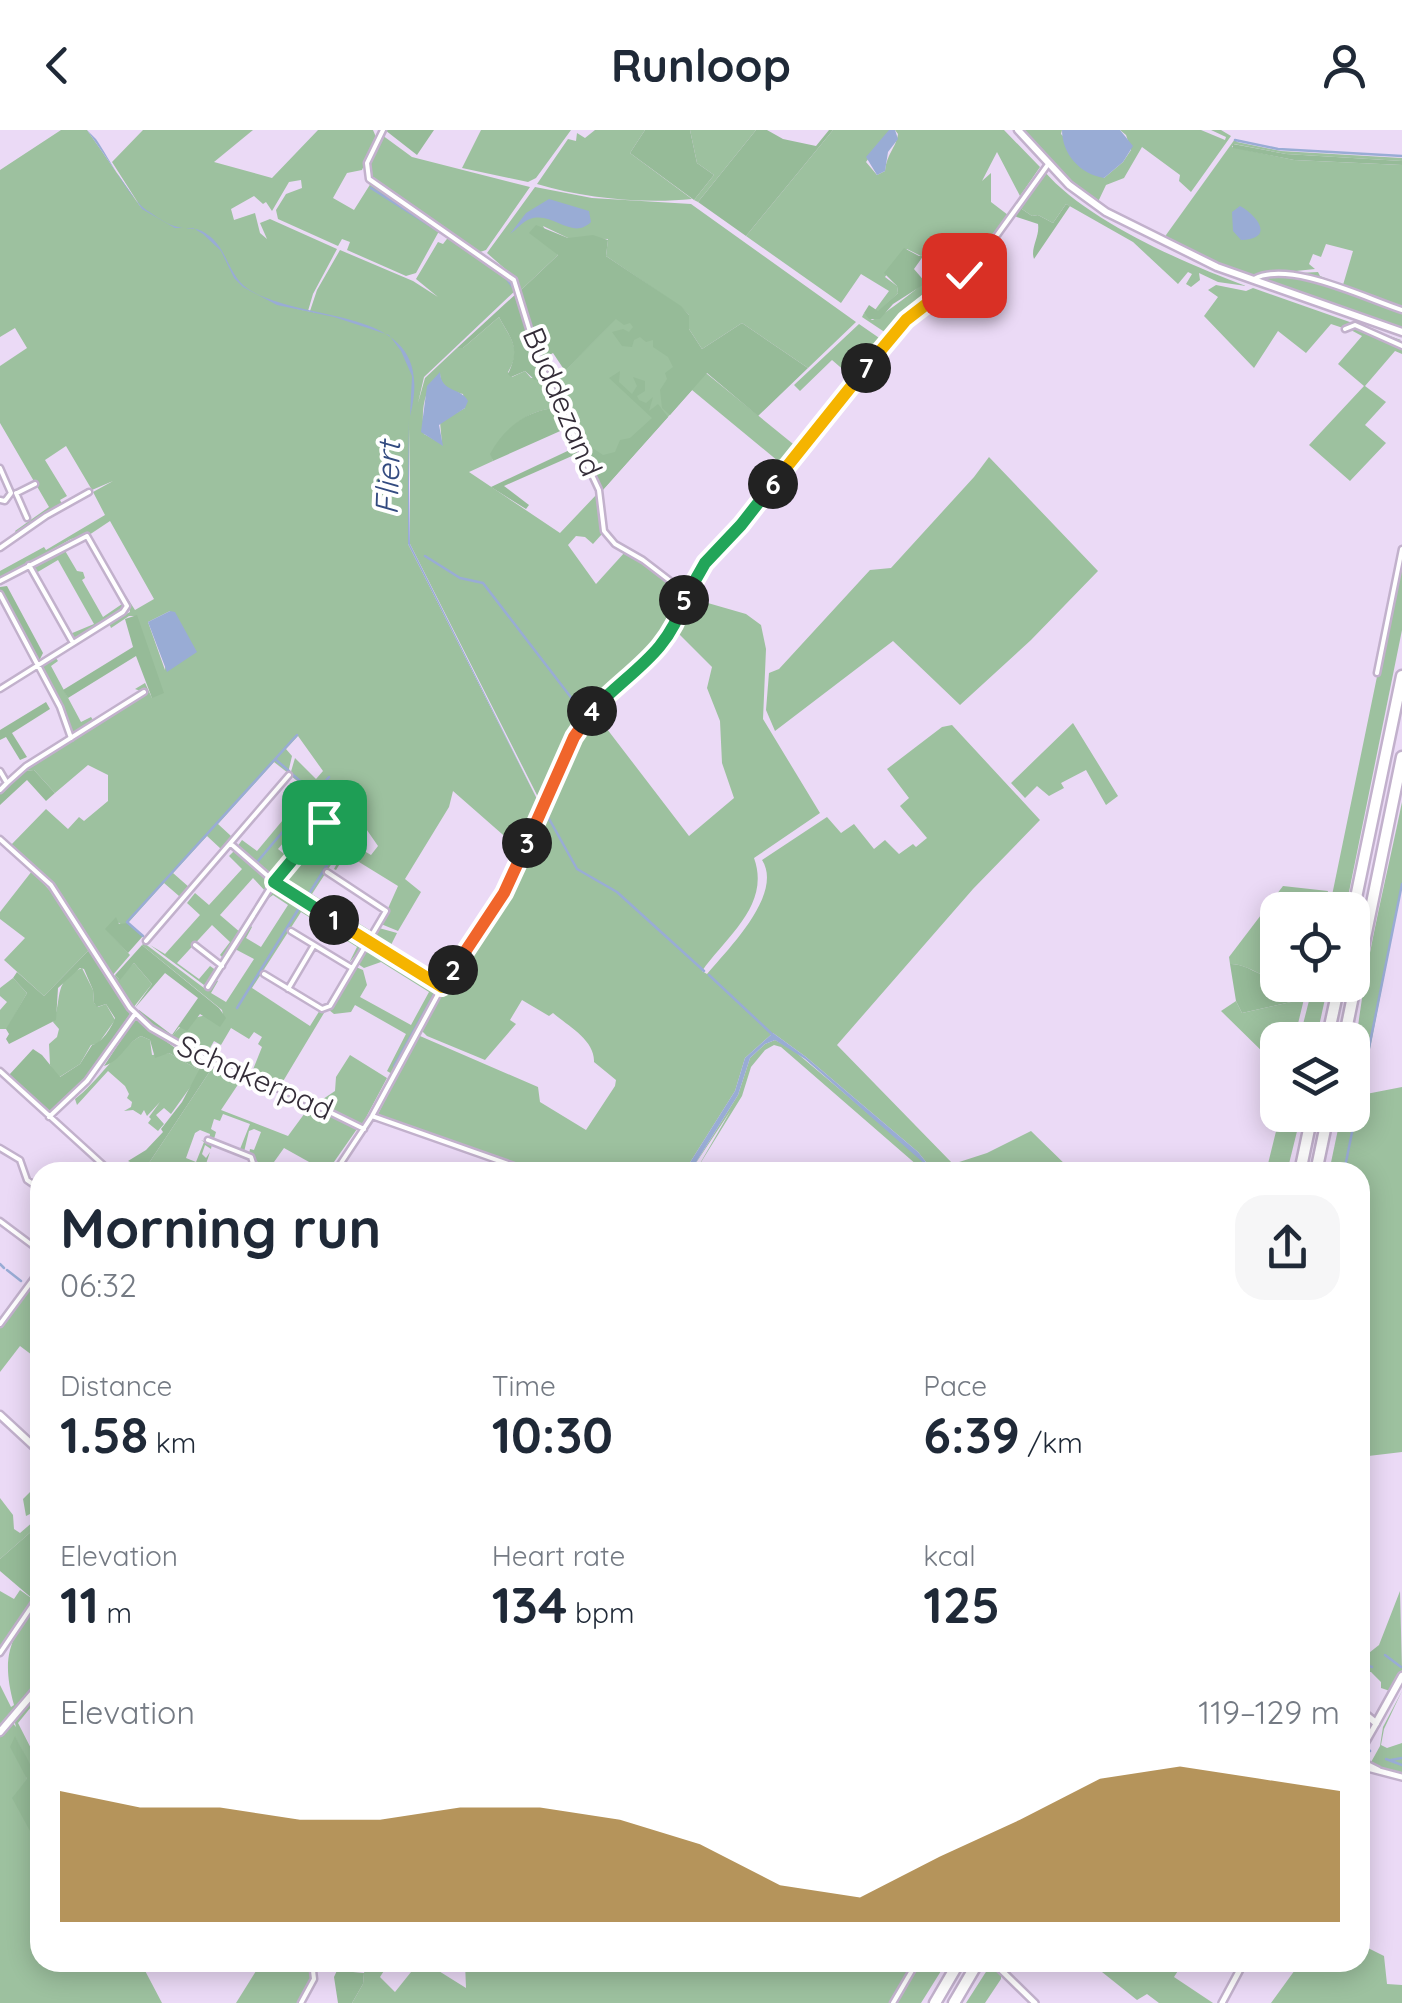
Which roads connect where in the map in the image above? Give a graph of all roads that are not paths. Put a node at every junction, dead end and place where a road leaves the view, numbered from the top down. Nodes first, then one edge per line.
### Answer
1 (382, 130) edge
2 (1018, 130) edge
3 (1048, 163) junction
4 (1252, 280) junction
5 (1402, 310) edge
6 (1345, 329) dead end
7 (1402, 332) edge
8 (1402, 345) edge
9 (0, 468) edge
10 (35, 484) dead end
11 (89, 492) dead end
12 (14, 494) junction
13 (0, 500) edge
14 (27, 518) dead end
15 (0, 548) edge
16 (1402, 549) edge
17 (29, 565) junction
18 (0, 581) edge
19 (686, 593) junction
20 (0, 594) edge
21 (73, 643) junction
22 (38, 665) junction
23 (1377, 673) dead end
24 (1402, 676) edge
25 (0, 688) edge
26 (144, 692) dead end
27 (72, 738) junction
28 (1402, 757) edge
29 (0, 771) edge
30 (289, 774) dead end
31 (7, 783) junction
32 (0, 790) edge
33 (324, 822) dead end
34 (0, 839) edge
35 (231, 844) junction
36 (327, 872) dead end
37 (274, 882) junction
38 (1357, 892) edge
39 (290, 931) dead end
40 (146, 941) dead end
41 (368, 941) junction
42 (195, 945) dead end
43 (314, 945) junction
44 (222, 966) junction
45 (352, 968) junction
46 (264, 974) dead end
47 (208, 987) dead end
48 (442, 987) junction
49 (288, 989) junction
50 (134, 1014) junction
51 (1348, 1022) edge
52 (0, 1071) edge
53 (372, 1116) junction
54 (49, 1117) junction
55 (364, 1128) junction
56 (1308, 1132) edge
57 (1324, 1132) edge
58 (208, 1140) dead end
59 (0, 1148) edge
60 (100, 1162) edge
61 (252, 1162) edge
62 (342, 1162) edge
63 (503, 1162) edge
64 (1301, 1162) edge
65 (1318, 1162) edge
66 (30, 1183) edge
67 (0, 1221) edge
68 (30, 1244) edge
69 (30, 1284) edge
70 (0, 1324) edge
71 (0, 1415) edge
72 (30, 1443) edge
73 (30, 1609) edge
74 (0, 1653) edge
75 (1402, 1676) edge
76 (30, 1697) edge
77 (1377, 1720) joint
78 (0, 1732) edge
79 (1370, 1733) edge
80 (1370, 1768) edge
81 (1402, 1777) edge
82 (313, 1972) edge
83 (911, 1972) edge
84 (953, 1972) edge
85 (972, 1972) edge
86 (1003, 1972) edge
87 (1239, 1972) edge
88 (302, 2003) edge
89 (893, 2003) edge
90 (935, 2003) edge
91 (954, 2003) edge
92 (1036, 2003) edge
93 (1222, 2003) edge

1 - 19 street, Buddezand
2 - 3 main road
3 - 4 main road
3 - 19 street
4 - 5 street
4 - 7 main road
6 - 8 street
9 - 12 street
10 - 12 street
11 - 15 street
12 - 13 street
12 - 14 street
16 - 23 street
17 - 18 street
17 - 21 street
17 - 21 street
19 - 48 street
20 - 22 street
21 - 22 street
22 - 25 street
22 - 27 street
24 - 38 highway
26 - 27 street
27 - 31 street
28 - 51 highway
29 - 31 street
30 - 35 street
31 - 32 street
33 - 37 street
34 - 50 street, Schakerpad
35 - 37 street
35 - 40 street
36 - 41 street
37 - 41 street
37 - 44 street
39 - 43 street
41 - 45 street
41 - 48 street
42 - 44 street
43 - 45 street
43 - 49 street
44 - 47 street
45 - 49 street
46 - 49 street
48 - 53 street
50 - 54 street
50 - 55 street, Schakerpad
52 - 54 street
53 - 55 street
53 - 63 street
54 - 60 street
55 - 62 street
56 - 64 highway
57 - 65 highway
58 - 61 street
59 - 66 street
67 - 68 street
69 - 70 street
71 - 72 main road
73 - 74 street
75 - 77 main road
76 - 78 main road
77 - 79 street
80 - 81 street
82 - 88 street
83 - 89 street
84 - 90 highway
85 - 91 highway
86 - 92 street
87 - 93 street

